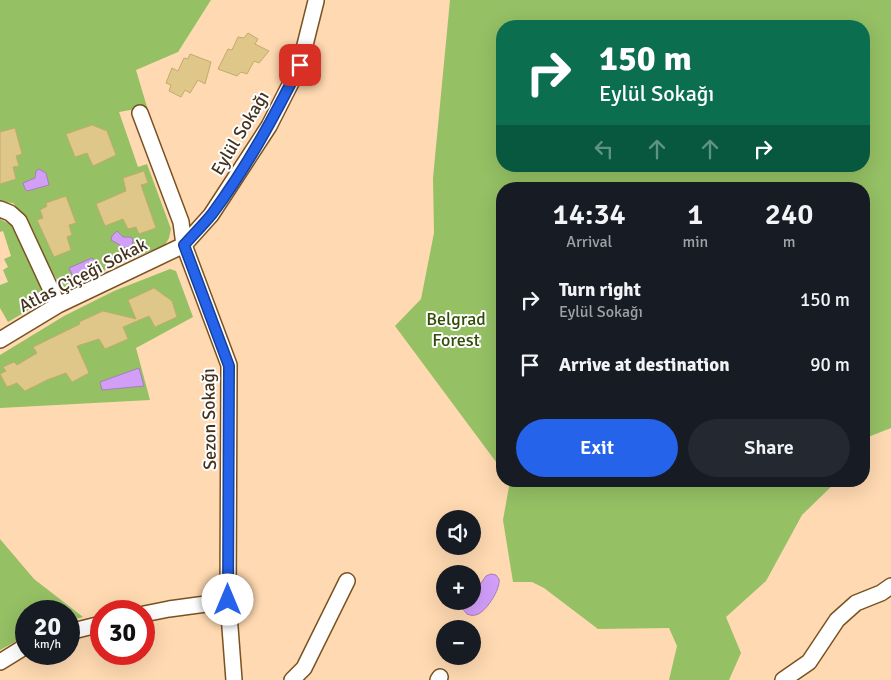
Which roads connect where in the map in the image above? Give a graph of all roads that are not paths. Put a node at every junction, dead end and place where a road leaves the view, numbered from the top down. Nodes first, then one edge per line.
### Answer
1 (316, 1) edge
2 (140, 114) dead end
3 (0, 209) edge
4 (184, 245) junction
5 (58, 305) junction
6 (0, 340) edge
7 (347, 581) dead end
8 (891, 586) edge
9 (228, 600) junction
10 (155, 612) edge
11 (15, 653) edge
12 (0, 662) edge
13 (234, 680) edge
14 (292, 680) edge
15 (783, 680) edge

1 - 4 street, Eylül Sokağı
2 - 4 street, Sezon Sokağı
3 - 5 street
4 - 5 street, Atlas Çiçeği Sokak
4 - 9 street, Sezon Sokağı
5 - 6 street, Atlas Çiçeği Sokak
7 - 14 street
8 - 15 street
9 - 10 street
9 - 13 street, Sezon Sokağı
11 - 12 street

